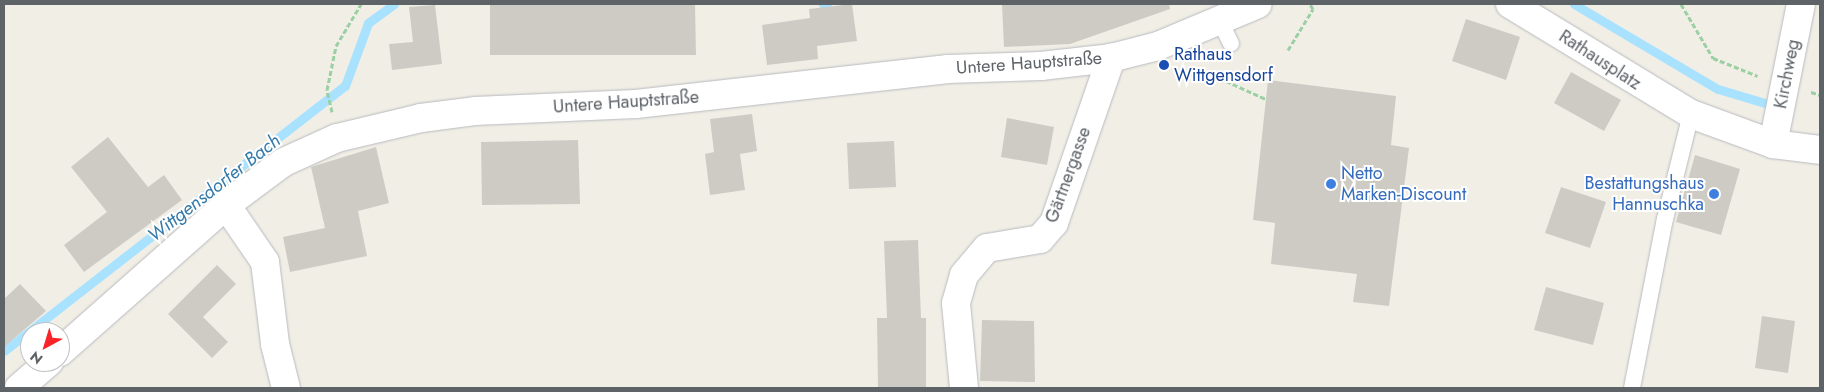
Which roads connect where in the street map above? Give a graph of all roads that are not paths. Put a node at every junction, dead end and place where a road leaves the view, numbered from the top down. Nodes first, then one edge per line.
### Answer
1 (1258, 4) edge
2 (1510, 4) edge
3 (1801, 4) edge
4 (1111, 58) junction
5 (1691, 114) junction
6 (1774, 144) junction
7 (1820, 150) edge
8 (226, 205) junction
9 (70, 343) edge
10 (37, 372) edge
11 (19, 388) edge
12 (286, 388) edge
13 (964, 388) edge
14 (1632, 388) edge

1 - 4 street, Untere Hauptstraße
2 - 5 street, Rathausplatz
3 - 6 street, Kirchweg
4 - 8 street, Untere Hauptstraße
4 - 13 street, Gärtnergasse
5 - 6 street, Rathausplatz
5 - 14 lane
6 - 7 street, Rathausplatz
8 - 9 street, Untere Hauptstraße
8 - 12 street
10 - 11 street

